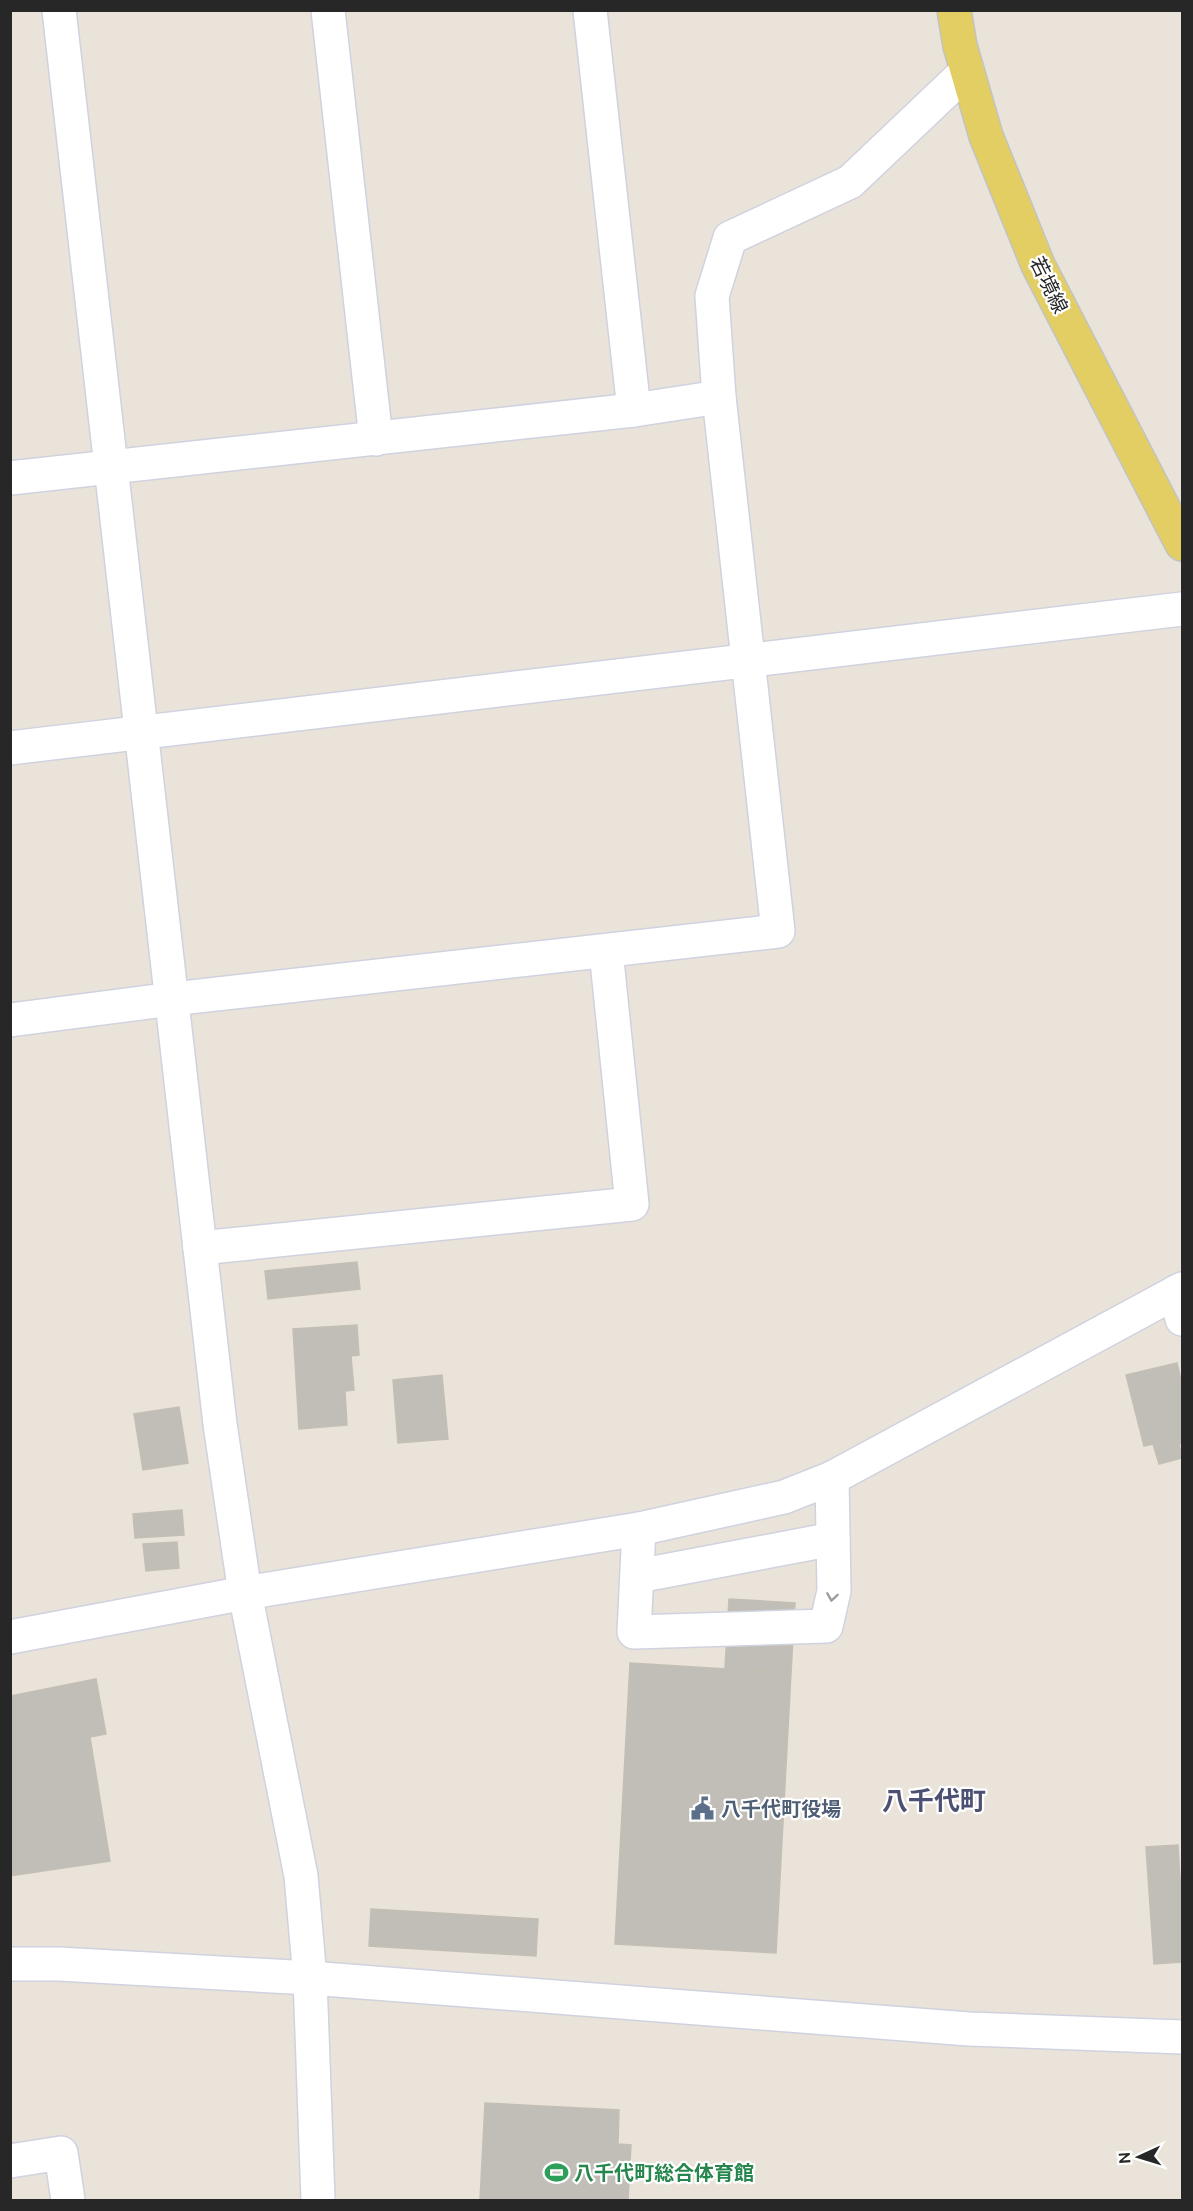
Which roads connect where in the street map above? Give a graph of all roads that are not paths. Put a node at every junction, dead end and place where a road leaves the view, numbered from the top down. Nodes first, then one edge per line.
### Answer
1 (59, 10) edge
2 (328, 10) edge
3 (590, 10) edge
4 (954, 10) edge
5 (967, 71) junction
6 (718, 398) junction
7 (634, 410) junction
8 (376, 439) junction
9 (111, 466) junction
10 (10, 478) edge
11 (1182, 544) edge
12 (1182, 609) edge
13 (748, 662) junction
14 (142, 732) junction
15 (10, 748) edge
16 (606, 951) junction
17 (172, 999) junction
18 (10, 1020) edge
19 (200, 1248) junction
20 (1180, 1300) edge
21 (832, 1478) junction
22 (639, 1529) junction
23 (833, 1539) junction
24 (638, 1576) junction
25 (245, 1593) junction
26 (10, 1637) edge
27 (10, 1964) edge
28 (310, 1978) junction
29 (1182, 2037) edge
30 (10, 2161) edge
31 (68, 2200) edge
32 (318, 2200) edge

1 - 9 street
2 - 8 street
3 - 7 street
4 - 5 main road, 若境線
5 - 6 street
5 - 11 main road, 若境線
6 - 7 street
6 - 13 street
7 - 8 street
8 - 9 street
9 - 10 street
9 - 14 street
12 - 13 street
13 - 14 street
13 - 16 street
14 - 15 street
14 - 17 street
16 - 17 street
16 - 19 street
17 - 18 street
17 - 19 street
19 - 25 street
20 - 21 street
21 - 22 street
21 - 23 street
22 - 24 street
22 - 25 street
23 - 24 street
23 -> 24 street
25 - 26 street
25 - 28 street
27 - 28 street
28 - 29 street
28 - 32 street
30 - 31 street

